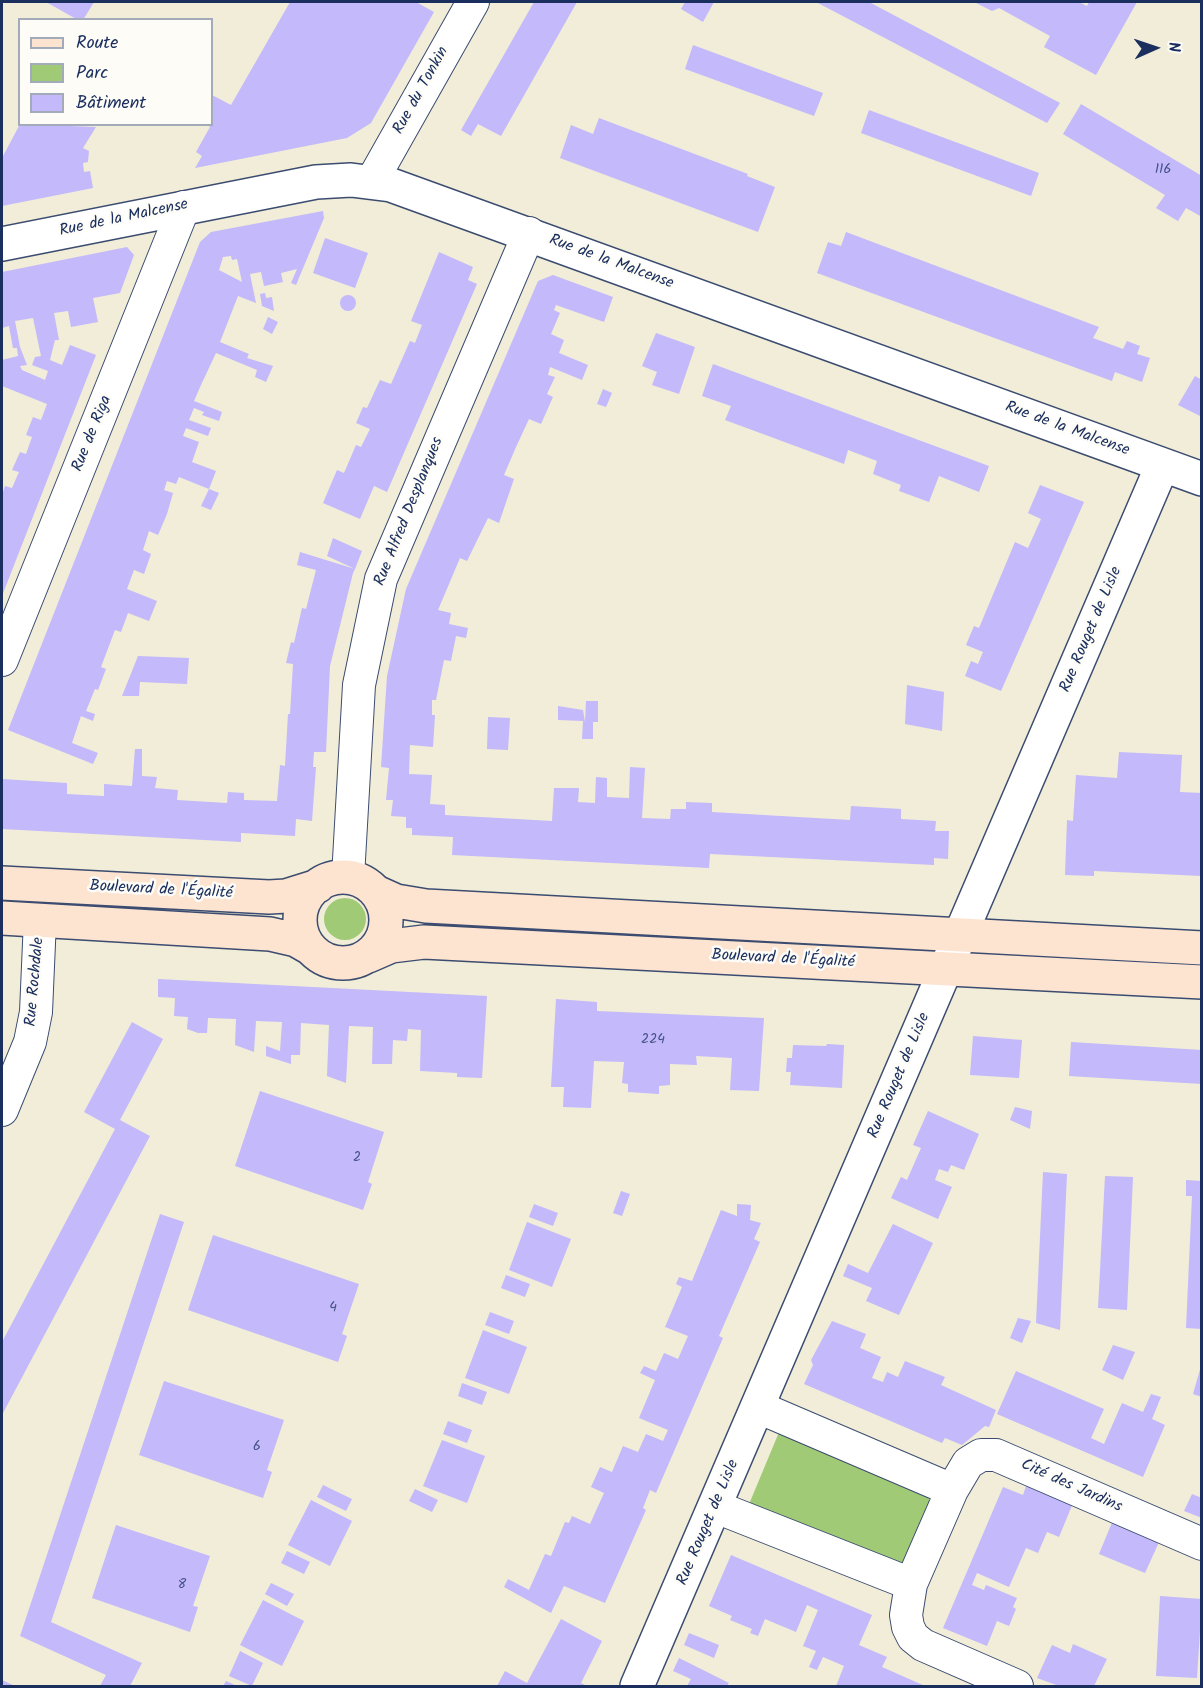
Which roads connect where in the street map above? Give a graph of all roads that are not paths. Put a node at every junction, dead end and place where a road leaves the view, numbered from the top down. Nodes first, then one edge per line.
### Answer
1 (473, 2) edge
2 (372, 181) junction
3 (184, 207) junction
4 (529, 233) junction
5 (2, 244) edge
6 (1162, 465) junction
7 (1202, 479) edge
8 (2, 660) edge
9 (2, 883) edge
10 (347, 885) junction
11 (2, 918) edge
12 (40, 920) junction
13 (961, 935) junction
14 (310, 948) junction
15 (1202, 948) edge
16 (368, 956) junction
17 (946, 969) junction
18 (1202, 982) edge
19 (2, 1110) edge
20 (758, 1407) junction
21 (952, 1490) junction
22 (716, 1507) junction
23 (1202, 1544) edge
24 (910, 1584) junction
25 (637, 1686) edge
26 (1017, 1686) edge

1 - 2 street, Rue du Tonkin
2 - 3 street, Rue de la Malcense
2 - 4 street, Rue de la Malcense
3 - 5 street, Rue de la Malcense
3 - 8 street, Rue de Riga
4 - 6 street, Rue de la Malcense
4 - 10 street, Rue Alfred Desplanques
6 - 7 street, Rue de la Malcense
6 - 13 street, Rue Rouget de Lisle
9 - 10 main road, Boulevard de l'Égalité
10 - 13 main road, Boulevard de l'Égalité
10 - 14 main road
10 - 16 main road
11 - 12 main road
12 - 14 main road
12 - 19 street, Rue Rochdale
13 - 15 main road, Boulevard de l'Égalité
13 - 17 street, Rue Rouget de Lisle
14 - 16 main road
16 - 17 main road, Boulevard de l'Égalité
17 - 18 main road, Boulevard de l'Égalité
17 - 20 street, Rue Rouget de Lisle
20 - 21 street
20 - 22 street, Rue Rouget de Lisle
21 - 23 street, Cité des Jardins
21 - 24 street, Cité des Jardins
22 - 24 street
22 - 25 street, Rue Rouget de Lisle
24 - 26 street, Cité des Jardins

